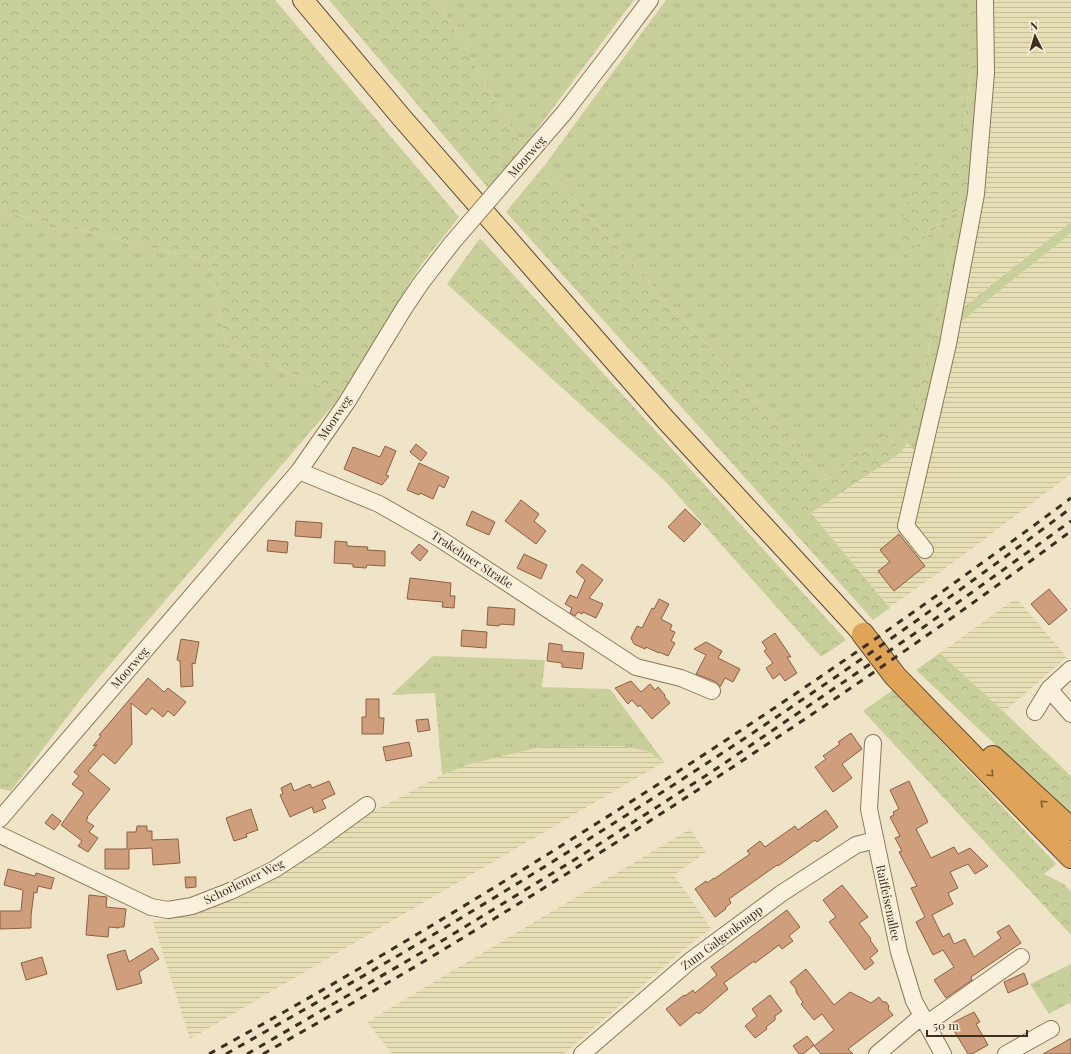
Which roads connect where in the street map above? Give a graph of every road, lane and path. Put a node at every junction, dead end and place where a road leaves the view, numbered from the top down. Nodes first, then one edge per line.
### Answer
1 (303, 0) edge
2 (650, 0) edge
3 (985, 0) edge
4 (299, 471) junction
5 (925, 550) dead end
6 (863, 634) junction
7 (1071, 669) edge
8 (1048, 689) junction
9 (712, 691) dead end
10 (1035, 712) dead end
11 (1071, 714) edge
12 (873, 743) dead end
13 (367, 805) dead end
14 (0, 819) edge
15 (1071, 829) edge
16 (0, 835) edge
17 (875, 840) junction
18 (1071, 857) edge
19 (1021, 957) dead end
20 (924, 1020) junction
21 (1051, 1029) dead end
22 (582, 1054) edge
23 (877, 1054) edge
24 (943, 1054) edge
25 (1006, 1054) edge

1 - 6 main road
2 - 4 street, Moorweg, bridge
3 - 5 street
4 - 9 street, Trakehner Straße
4 - 14 street, Moorweg
15 -> 6 highway
6 -> 18 highway
7 - 8 street
8 - 10 street
8 - 11 street
12 - 17 street, Raiffeisenallee
13 - 16 street, Schorlemer Weg
17 - 20 street, Raiffeisenallee
17 - 22 street, Zum Galgenknapp
19 - 20 street
20 - 23 street
20 - 24 street, Raiffeisenallee
21 - 25 street

